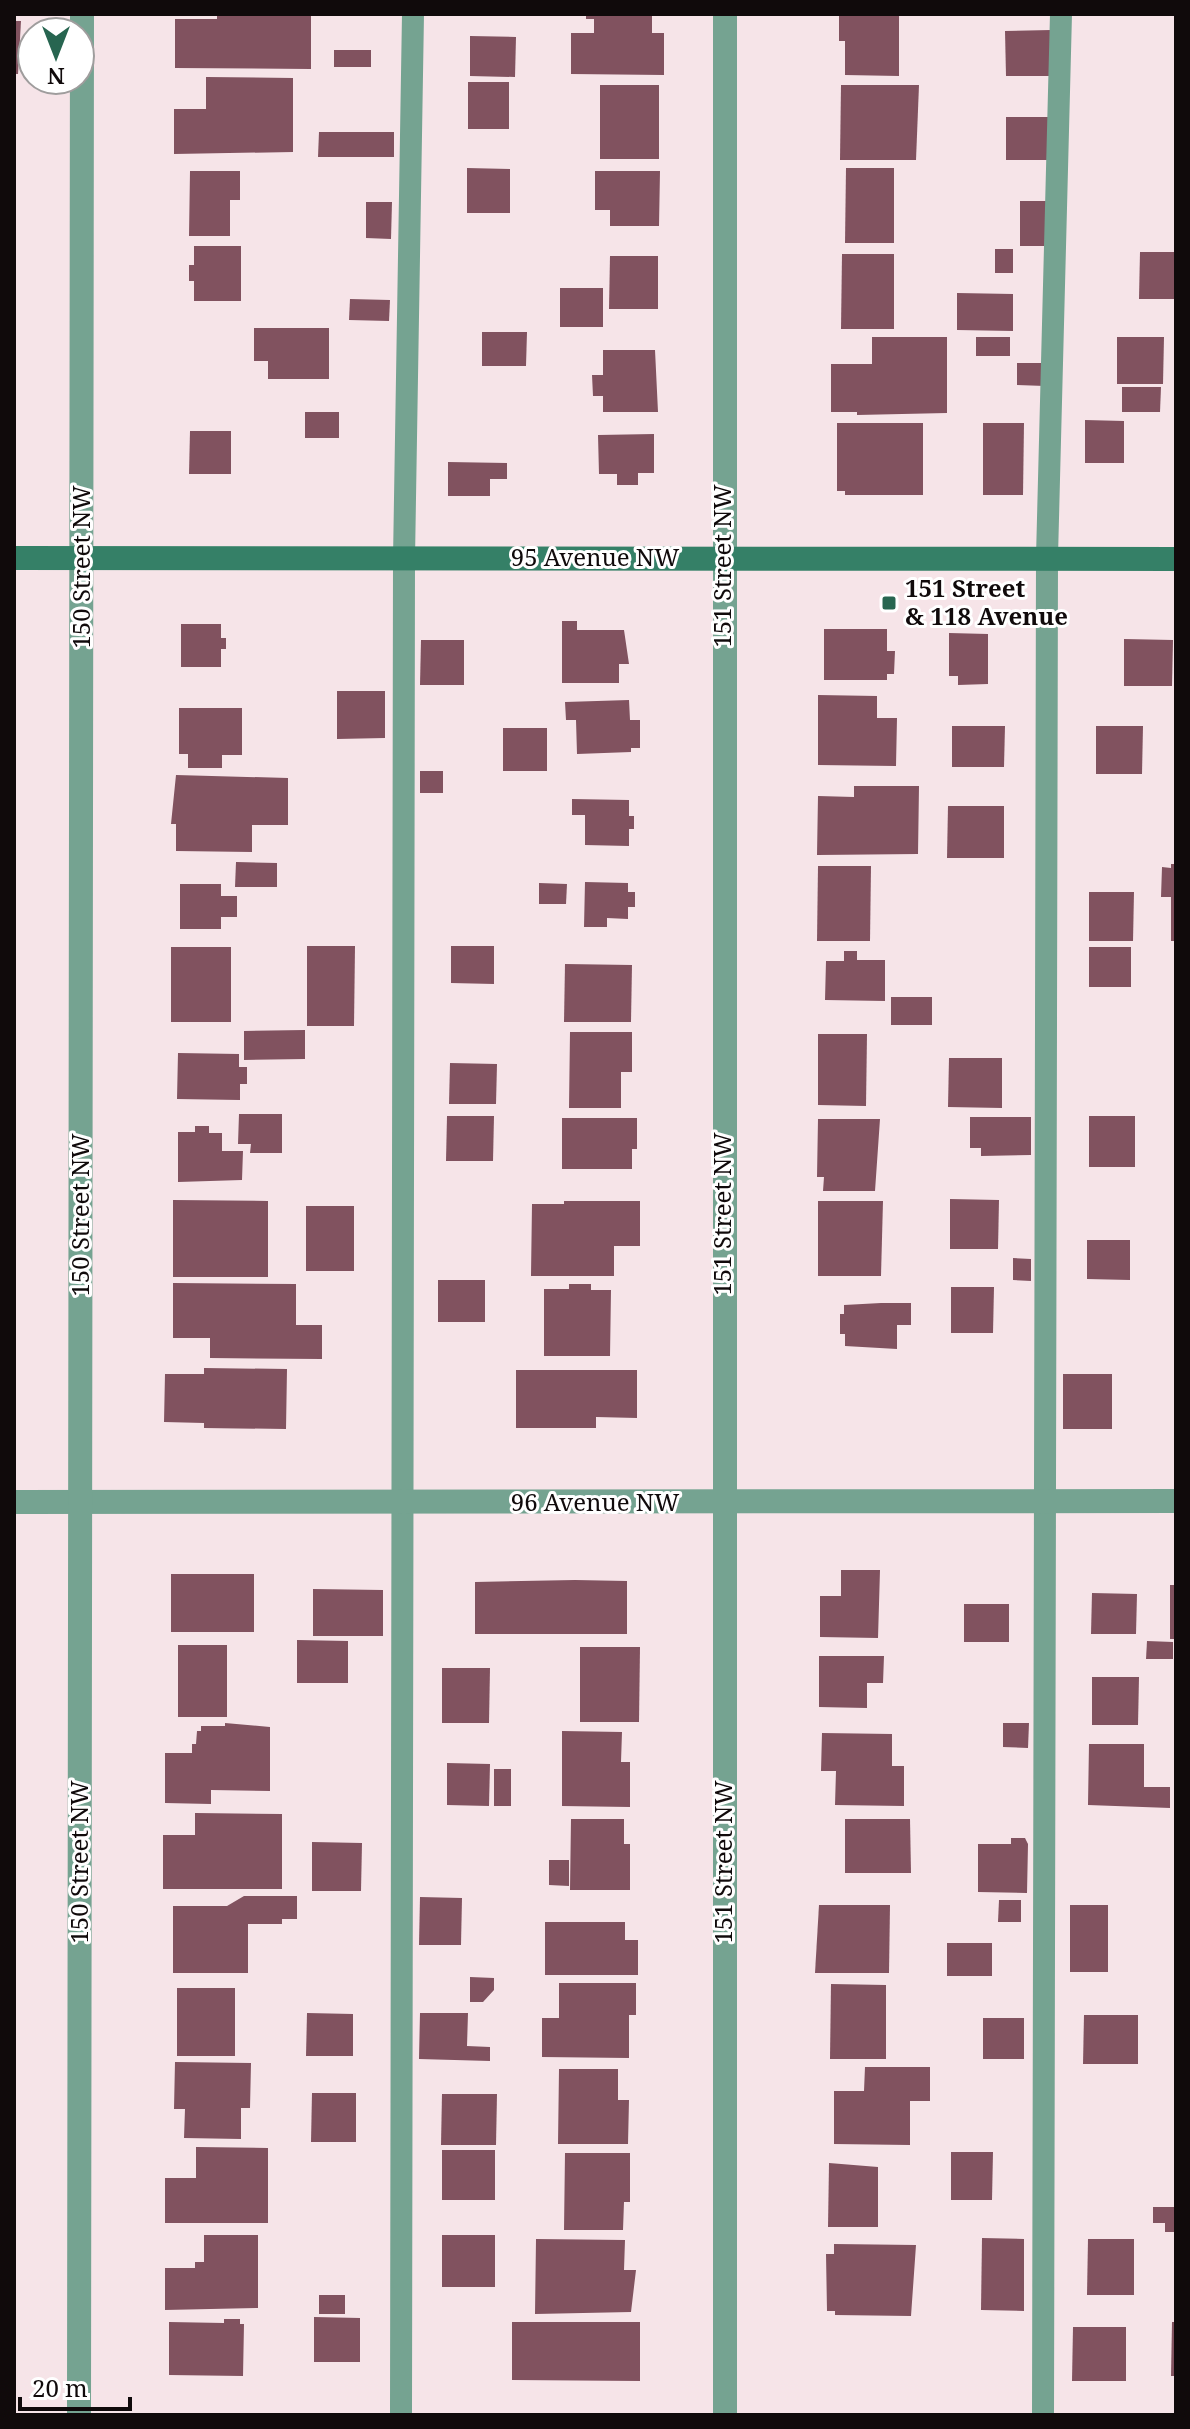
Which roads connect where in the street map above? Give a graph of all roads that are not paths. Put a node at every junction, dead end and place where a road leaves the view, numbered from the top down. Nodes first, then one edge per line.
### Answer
1 (82, 14) edge
2 (413, 14) edge
3 (725, 14) edge
4 (1061, 14) edge
5 (1047, 557) junction
6 (14, 558) edge
7 (82, 558) junction
8 (723, 558) junction
9 (404, 559) junction
10 (1176, 559) edge
11 (1176, 1501) edge
12 (14, 1502) edge
13 (80, 1502) junction
14 (1045, 1502) junction
15 (402, 1503) junction
16 (723, 1503) junction
17 (79, 2415) edge
18 (401, 2415) edge
19 (725, 2415) edge
20 (1043, 2415) edge

1 - 7 street, 150 Street NW
2 - 9 lane
3 - 8 street, 151 Street NW
4 - 5 lane
5 - 8 main road, 95 Avenue NW
5 - 10 main road, 95 Avenue NW
5 - 14 lane
6 - 7 main road, 95 Avenue NW
7 - 9 main road, 95 Avenue NW
7 - 13 street, 150 Street NW
8 - 9 main road, 95 Avenue NW
8 - 16 street, 151 Street NW
9 - 15 lane
11 - 14 street, 96 Avenue NW
12 - 13 street, 96 Avenue NW
13 - 15 street, 96 Avenue NW
13 - 17 street, 150 Street NW
14 - 16 street, 96 Avenue NW
14 - 20 lane
15 - 16 street, 96 Avenue NW
15 - 18 lane
16 - 19 street, 151 Street NW

